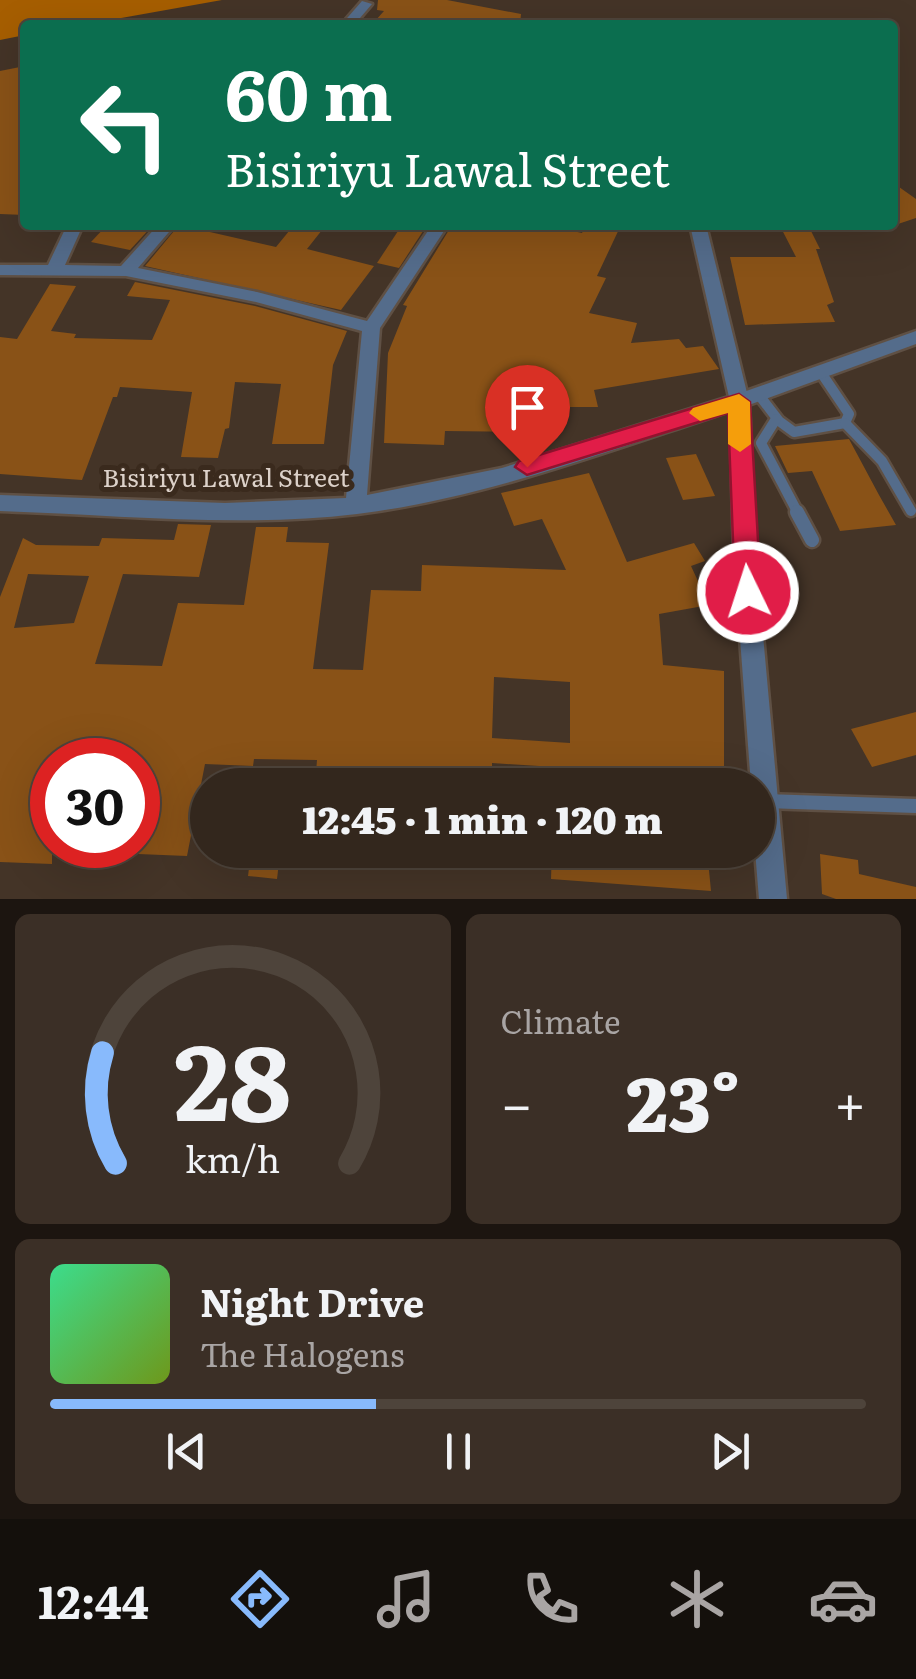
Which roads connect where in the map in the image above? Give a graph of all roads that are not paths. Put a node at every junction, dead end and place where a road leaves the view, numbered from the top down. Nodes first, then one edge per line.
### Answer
1 (366, 4) dead end
2 (352, 20) edge
3 (72, 230) edge
4 (162, 230) edge
5 (437, 230) edge
6 (699, 230) edge
7 (55, 269) junction
8 (0, 270) edge
9 (126, 270) junction
10 (372, 328) junction
11 (916, 337) edge
12 (822, 374) junction
13 (749, 398) junction
14 (776, 419) junction
15 (845, 422) junction
16 (0, 503) edge
17 (356, 506) junction
18 (911, 511) dead end
19 (812, 540) dead end
20 (762, 768) edge
21 (775, 801) edge
22 (916, 806) edge
23 (771, 868) edge
24 (774, 899) edge

1 - 2 street
3 - 7 street
4 - 9 street
5 - 10 street
6 - 13 street
7 - 8 street
7 - 9 street
9 - 10 street
10 - 17 street
11 - 12 street, Bisiriyu Lawal Street
12 - 13 street, Bisiriyu Lawal Street
12 - 15 lane
13 - 14 lane
13 - 17 street, Bisiriyu Lawal Street
13 - 20 street
14 - 15 lane
14 - 19 lane
15 - 18 lane
16 - 17 street, Bisiriyu Lawal Street
21 - 22 lane
23 - 24 street

